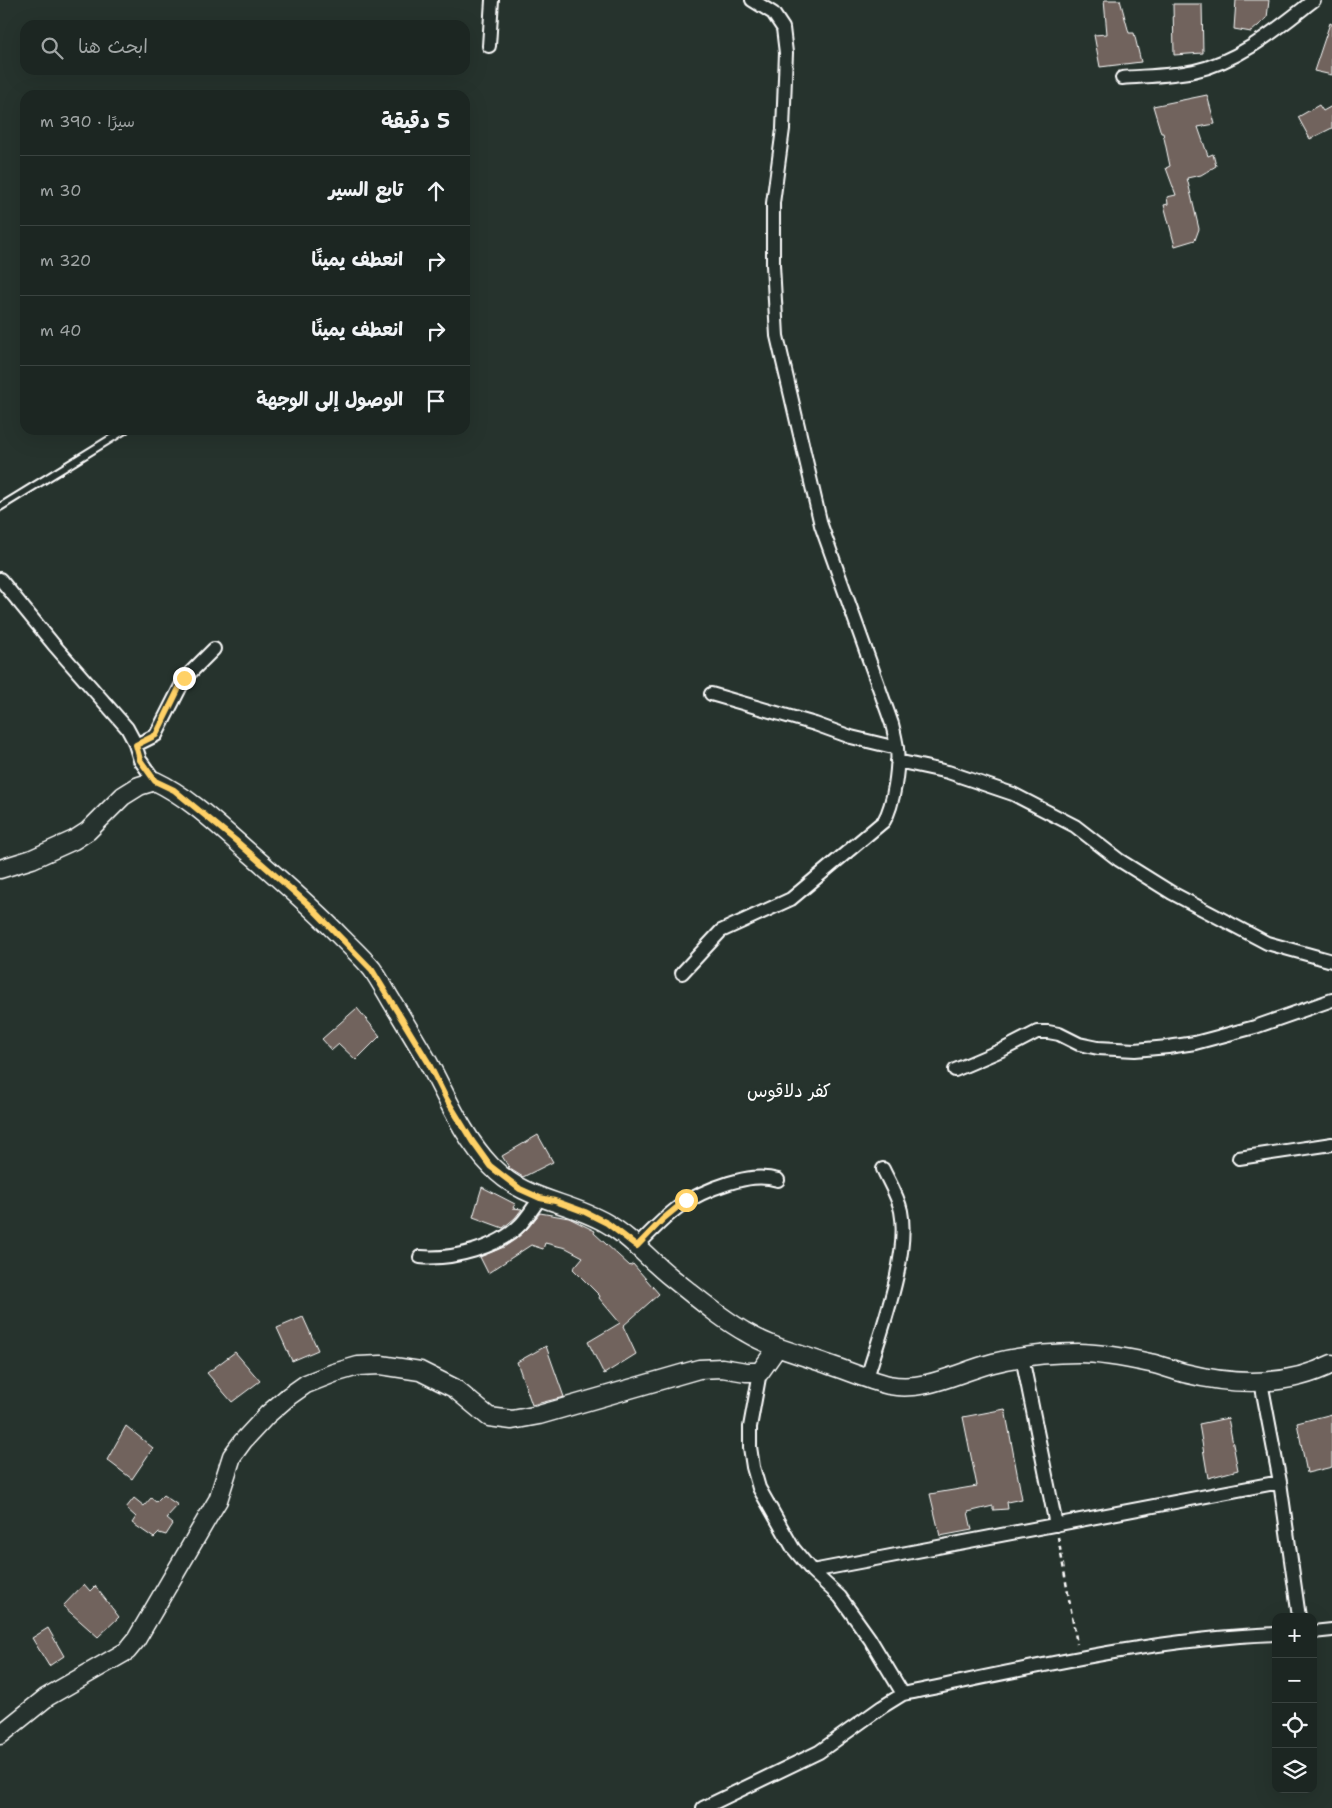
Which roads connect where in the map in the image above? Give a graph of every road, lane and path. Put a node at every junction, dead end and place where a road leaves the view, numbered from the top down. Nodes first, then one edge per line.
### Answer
1 (492, 0) edge
2 (752, 0) edge
3 (1314, 0) edge
4 (490, 46) dead end
5 (1122, 78) dead end
6 (117, 435) edge
7 (0, 507) edge
8 (0, 579) edge
9 (214, 649) dead end
10 (711, 694) dead end
11 (136, 745) junction
12 (897, 755) junction
13 (155, 781) junction
14 (0, 869) edge
15 (1332, 961) edge
16 (682, 973) dead end
17 (1332, 1000) edge
18 (955, 1070) dead end
19 (1332, 1144) edge
20 (1239, 1158) dead end
21 (883, 1168) dead end
22 (778, 1180) dead end
23 (540, 1198) junction
24 (637, 1246) junction
25 (420, 1257) dead end
26 (777, 1348) junction
27 (1022, 1357) junction
28 (1332, 1364) edge
29 (760, 1372) junction
30 (867, 1378) junction
31 (1261, 1382) junction
32 (1280, 1482) junction
33 (1056, 1525) junction
34 (812, 1571) junction
35 (1298, 1613) edge
36 (1332, 1630) edge
37 (1317, 1632) edge
38 (1272, 1634) edge
39 (1080, 1658) junction
40 (903, 1694) junction
41 (0, 1735) edge
42 (703, 1808) edge

1 - 4 street
2 - 12 street
3 - 5 street
6 - 7 lane
8 - 11 street
9 - 11 street
10 - 12 street
11 - 13 street
12 - 15 street
12 - 16 street
13 - 14 main road
13 - 23 main road
17 - 18 street
19 - 20 street
21 - 30 street
22 - 24 street
23 - 24 main road
23 - 25 street
24 - 26 main road
26 - 29 main road
26 - 30 main road
27 - 30 main road
27 - 31 main road
27 - 33 street
28 - 31 main road
29 - 34 street
29 - 41 main road
31 - 32 street
32 - 33 street
32 - 35 street
33 - 34 street
33 - 39 path
34 - 40 street
36 - 37 street
38 - 39 street
39 - 40 street
40 - 42 street

